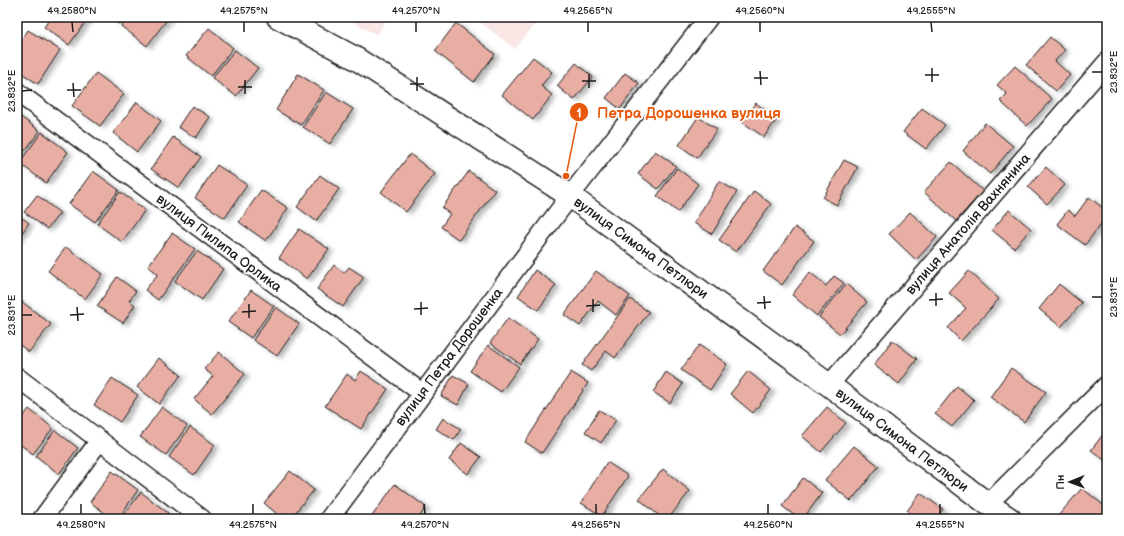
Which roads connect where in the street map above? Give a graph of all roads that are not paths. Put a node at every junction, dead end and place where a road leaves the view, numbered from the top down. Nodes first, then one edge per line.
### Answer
1 (278, 17) edge
2 (709, 17) edge
3 (1107, 62) edge
4 (17, 92) edge
5 (570, 196) junction
6 (17, 377) edge
7 (830, 385) junction
8 (1107, 385) edge
9 (422, 393) junction
10 (100, 440) junction
11 (988, 504) junction
12 (42, 519) edge
13 (202, 519) edge
14 (329, 519) edge
15 (1010, 519) edge

1 - 5 main road, вулиця Симона Петлюри
2 - 5 street, вулиця Петра Дорошенка
3 - 7 street, вулиця Анатолія Вахнянина
4 - 9 street, вулиця Пилипа Орлика
5 - 7 main road, вулиця Симона Петлюри
5 - 9 street, вулиця Петра Дорошенка
6 - 10 street
7 - 11 main road, вулиця Симона Петлюри
8 - 11 street
9 - 14 street, вулиця Петра Дорошенка
10 - 12 street
10 - 13 street
11 - 15 main road, вулиця Симона Петлюри

